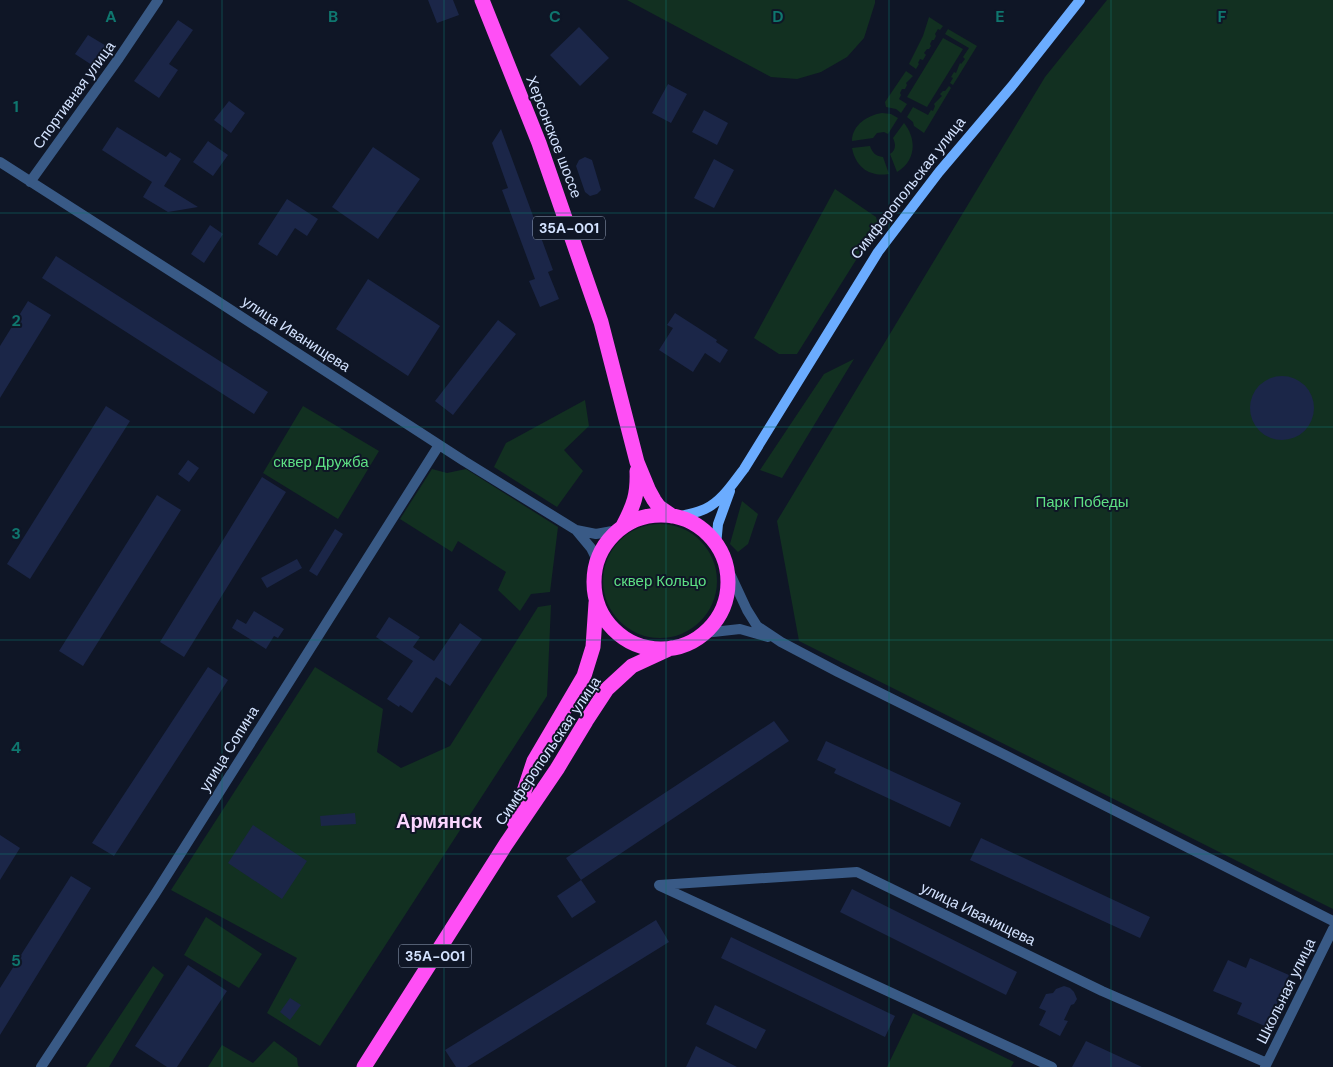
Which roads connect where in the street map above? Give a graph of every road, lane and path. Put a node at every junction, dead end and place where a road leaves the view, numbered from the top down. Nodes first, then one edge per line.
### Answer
1 (158, 0) edge
2 (482, 0) edge
3 (1080, 0) edge
4 (0, 162) edge
5 (30, 182) junction
6 (439, 445) junction
7 (637, 462) junction
8 (732, 486) junction
9 (675, 516) junction
10 (621, 528) junction
11 (576, 530) junction
12 (716, 545) junction
13 (726, 565) junction
14 (595, 566) junction
15 (596, 601) junction
16 (704, 633) junction
17 (781, 642) junction
18 (671, 648) junction
19 (506, 844) junction
20 (1333, 921) edge
21 (1333, 929) edge
22 (1266, 1065) edge
23 (40, 1067) edge
24 (364, 1067) edge
25 (1052, 1067) edge

1 - 5 street, Спортивная улица
2 - 7 highway, Херсонское шоссе / 35А-001
3 - 8 main road, Симферопольская улица
4 - 5 street, улица Иванищева
5 - 6 street, улица Иванищева
6 - 11 street, улица Иванищева
6 - 23 street, улица Сопина
7 - 9 highway, Херсонское шоссе / 35А-001
7 - 10 highway, Херсонское шоссе / 35А-001
8 - 9 main road, Симферопольская улица
8 - 12 main road, Симферопольская улица
9 - 10 highway, 35А-001
9 - 12 highway, 35А-001
10 - 11 street, улица Иванищева
10 - 14 highway, 35А-001
11 - 14 street, улица Иванищева
12 - 13 highway, 35А-001
13 - 16 highway, 35А-001
13 - 17 street
14 - 15 highway, 35А-001
15 - 18 highway, 35А-001
15 - 19 highway, Симферопольская улица / 35А-001
16 - 17 street
16 - 18 highway, 35А-001
17 - 20 street
18 - 19 highway, Симферопольская улица / 35А-001
19 - 24 highway, Симферопольская улица / 35А-001
21 - 22 street, Школьная улица
22 - 25 street, улица Иванищева

